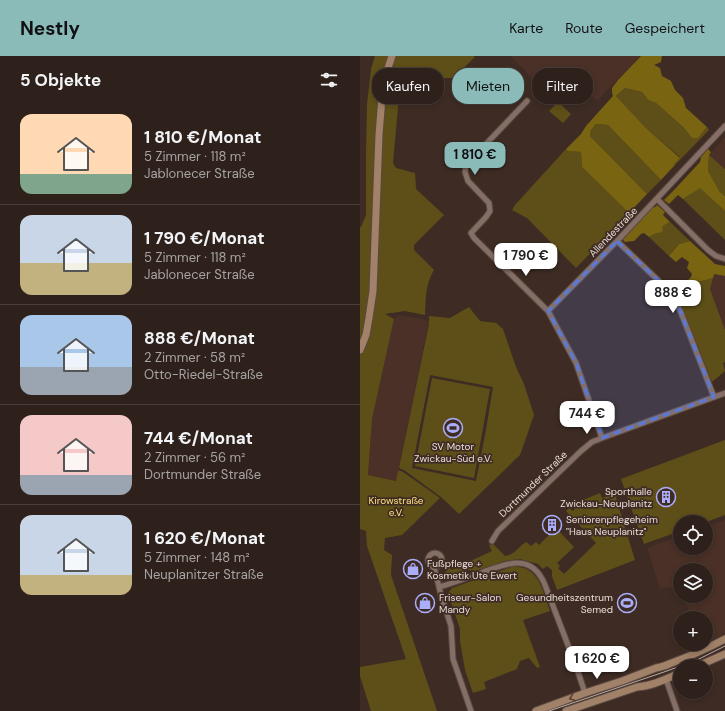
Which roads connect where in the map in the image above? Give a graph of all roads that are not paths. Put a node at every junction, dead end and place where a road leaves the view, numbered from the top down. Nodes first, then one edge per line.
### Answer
1 (392, 56) edge
2 (527, 101) dead end
3 (725, 126) edge
4 (657, 200) junction
5 (617, 241) junction
6 (725, 259) edge
7 (548, 311) junction
8 (360, 350) edge
9 (725, 393) edge
10 (714, 397) junction
11 (602, 438) junction
12 (492, 541) dead end
13 (434, 567) dead end
14 (439, 586) junction
15 (725, 639) edge
16 (725, 654) edge
17 (713, 659) edge
18 (662, 667) junction
19 (673, 676) edge
20 (666, 679) junction
21 (585, 693) junction
22 (589, 703) junction
23 (470, 711) edge
24 (536, 711) edge
25 (566, 711) edge
26 (677, 711) edge

1 - 8 street
2 - 7 street
3 - 4 street, Allendestraße
4 - 5 street, Allendestraße
4 - 6 street
5 - 7 street, Allendestraße
5 - 10 street
7 - 11 street
9 - 10 street, Dortmunder Straße
10 - 11 street, Dortmunder Straße
11 - 12 street, Dortmunder Straße
13 - 14 street
14 - 21 street
14 - 23 street
15 - 18 street
16 - 17 street
18 - 20 street
18 - 21 street
19 - 20 street
20 - 22 street
20 - 26 street
21 - 22 street
21 -> 24 street
22 - 25 street

